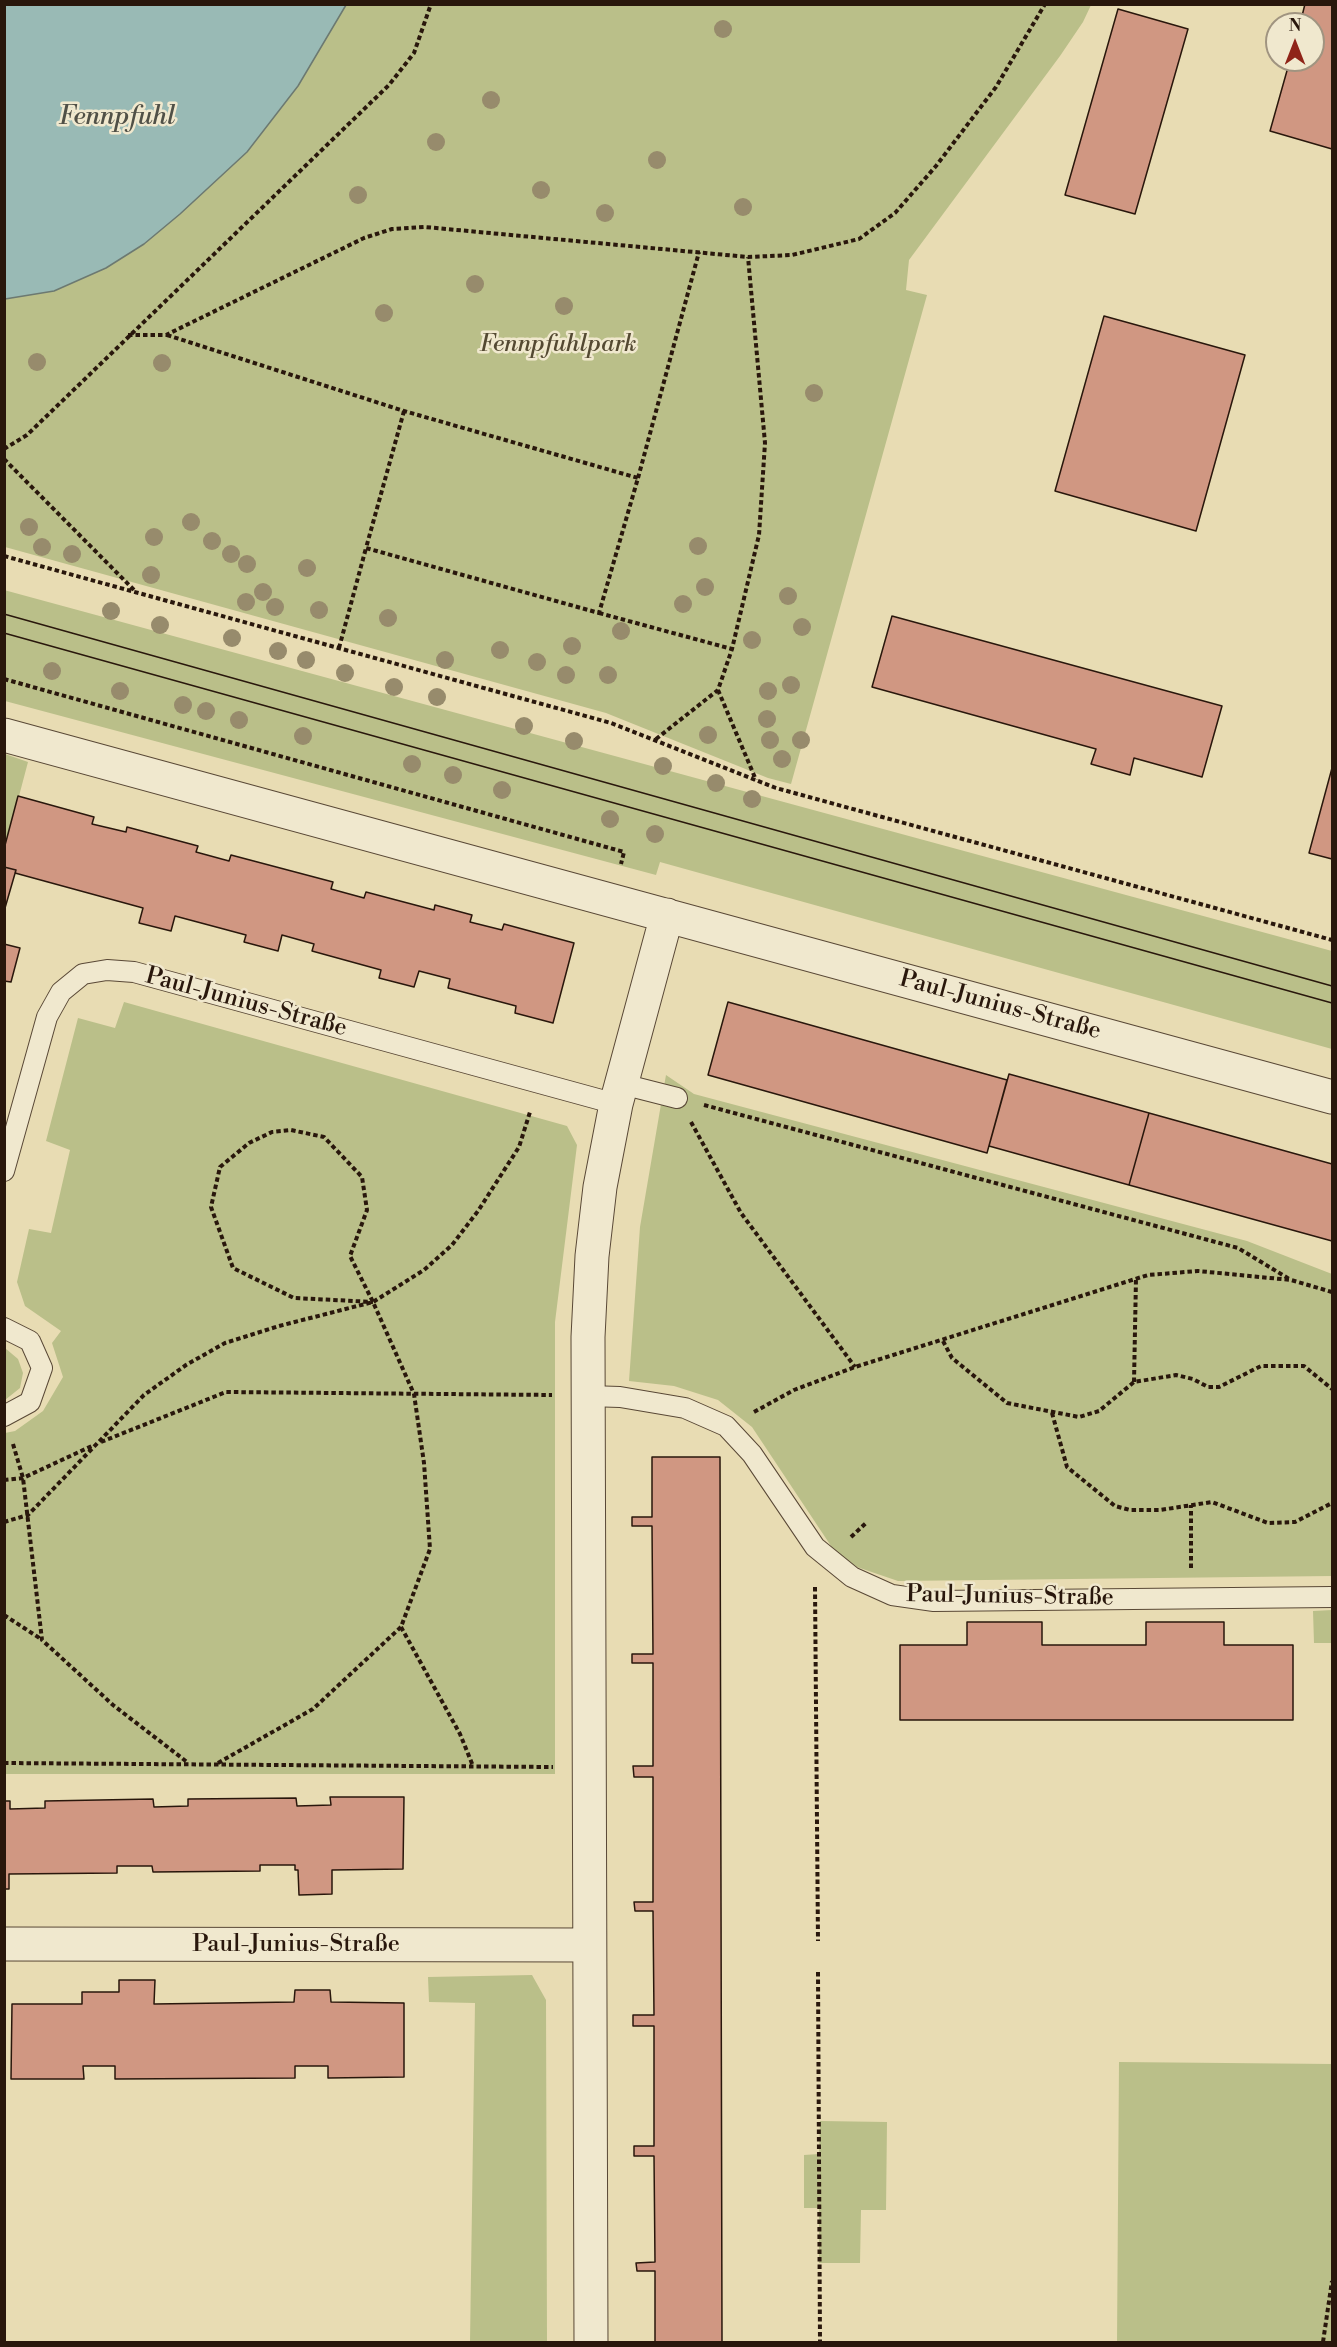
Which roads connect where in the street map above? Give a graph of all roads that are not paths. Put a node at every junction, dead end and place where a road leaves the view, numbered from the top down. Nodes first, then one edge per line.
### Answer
1 (4, 735) edge
2 (667, 915) junction
3 (619, 1094) junction
4 (1332, 1097) edge
5 (677, 1098) road end
6 (4, 1171) edge
7 (4, 1328) edge
8 (588, 1396) junction
9 (4, 1416) edge
10 (1332, 1597) edge
11 (4, 1944) edge
12 (588, 1945) junction
13 (591, 2343) edge

1 - 2 street, Paul-Junius-Straße
2 - 3 street
2 - 4 street, Paul-Junius-Straße
3 - 5 lane, Paul-Junius-Straße
3 - 6 lane, Paul-Junius-Straße
3 - 8 street
7 - 9 lane
8 - 10 lane, Paul-Junius-Straße
8 - 12 street
11 - 12 street, Paul-Junius-Straße
12 - 13 street

